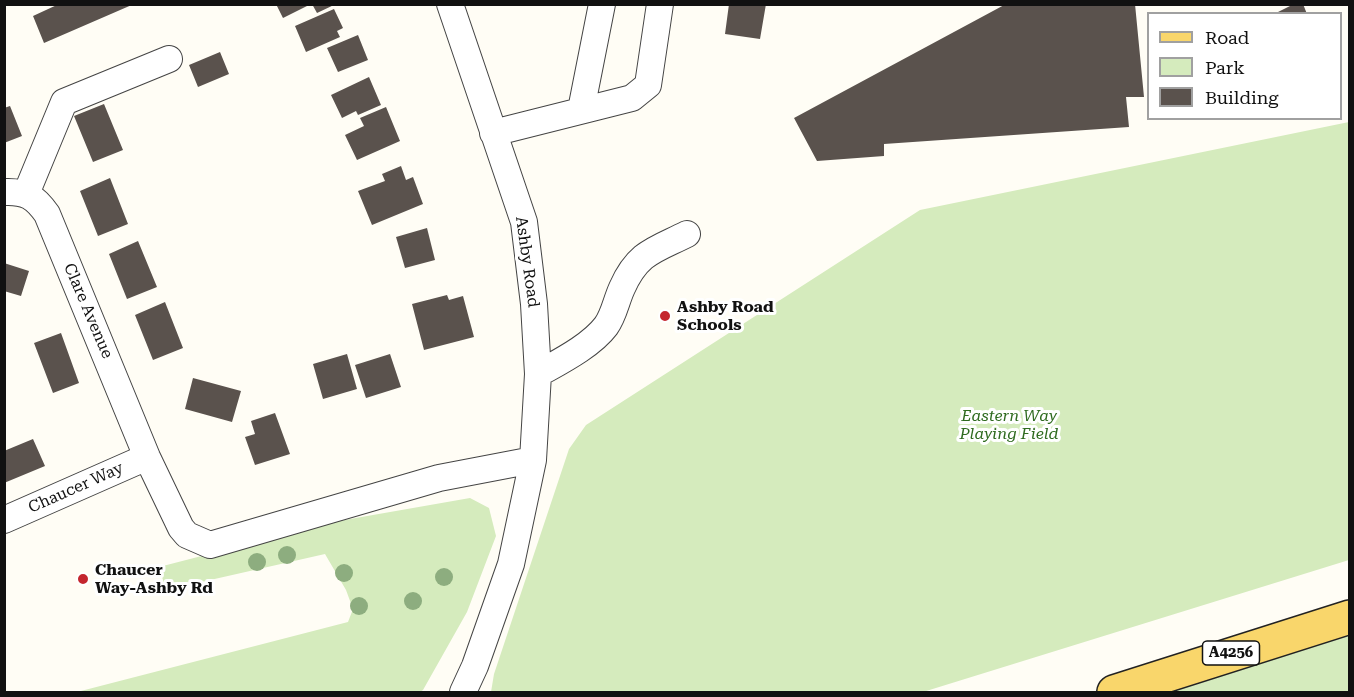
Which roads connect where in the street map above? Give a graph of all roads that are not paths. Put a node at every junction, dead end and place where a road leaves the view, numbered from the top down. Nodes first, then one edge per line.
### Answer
1 (450, 4) edge
2 (602, 4) edge
3 (660, 4) edge
4 (169, 59) dead end
5 (582, 110) junction
6 (493, 133) junction
7 (15, 193) edge
8 (687, 234) dead end
9 (538, 374) junction
10 (147, 457) junction
11 (533, 460) junction
12 (4, 520) edge
13 (1350, 617) edge
14 (475, 666) junction
15 (463, 693) edge
16 (477, 693) edge
17 (1113, 693) edge

1 - 6 street, Ashby Road
2 - 5 street
3 - 5 street
4 - 7 street
5 - 6 street
6 - 9 street, Ashby Road
7 - 10 street, Clare Avenue
8 - 9 street
9 - 11 street, Ashby Road
10 - 11 street
10 - 12 street, Chaucer Way
11 - 14 street, Ashby Road
13 - 17 main road, A4256
14 - 15 street, Ashby Road
14 - 16 street, Ashby Road

